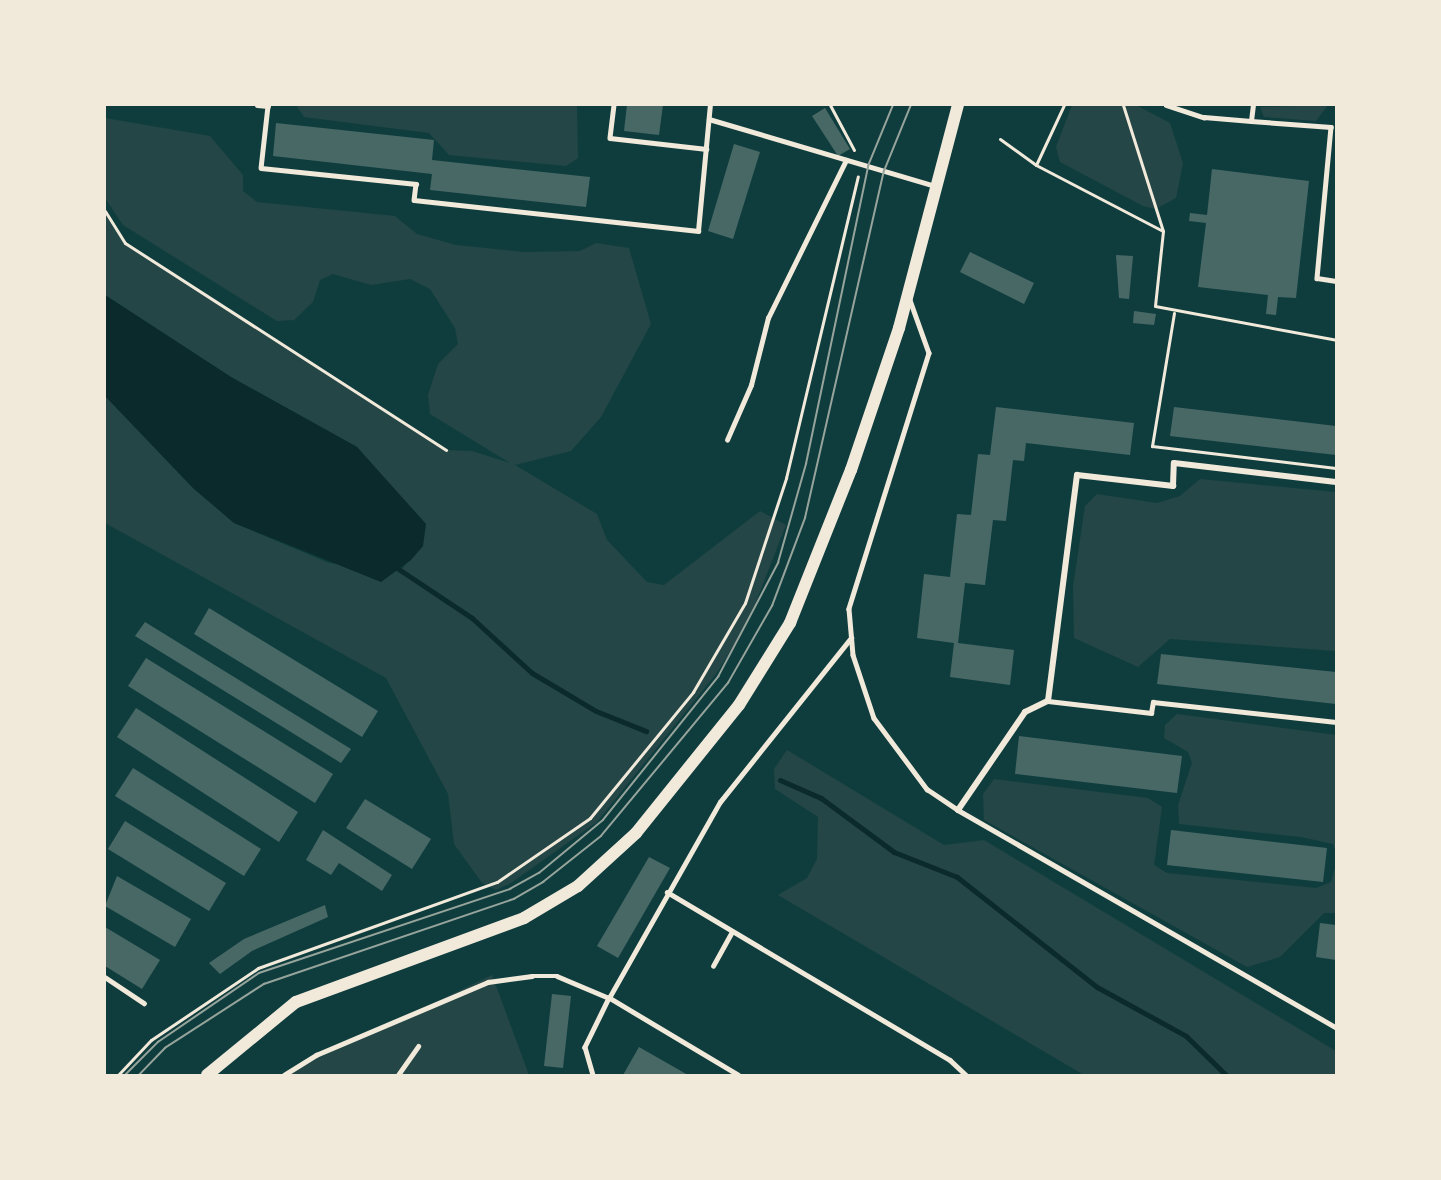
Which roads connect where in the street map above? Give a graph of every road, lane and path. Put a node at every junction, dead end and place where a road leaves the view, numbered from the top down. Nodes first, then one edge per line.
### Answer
1 (257, 105) edge
2 (614, 105) edge
3 (710, 105) edge
4 (830, 105) edge
5 (958, 105) edge
6 (1064, 105) edge
7 (1123, 105) edge
8 (1166, 105) edge
9 (1253, 105) edge
10 (709, 119) junction
11 (1251, 121) junction
12 (1334, 128) edge
13 (1000, 139) dead end
14 (706, 149) junction
15 (846, 160) junction
16 (861, 164) junction
17 (1036, 165) junction
18 (935, 186) junction
19 (105, 211) edge
20 (1163, 231) junction
21 (1336, 280) edge
22 (908, 294) junction
23 (1174, 313) junction
24 (1336, 340) edge
25 (727, 440) dead end
26 (446, 450) dead end
27 (1336, 468) edge
28 (1336, 482) edge
29 (852, 637) junction
30 (1048, 701) junction
31 (1336, 722) edge
32 (958, 810) junction
33 (667, 892) junction
34 (732, 932) junction
35 (713, 966) dead end
36 (105, 977) edge
37 (609, 998) junction
38 (144, 1003) dead end
39 (1336, 1027) edge
40 (418, 1046) dead end
41 (118, 1075) edge
42 (207, 1075) edge
43 (284, 1075) edge
44 (398, 1075) edge
45 (593, 1075) edge
46 (738, 1075) edge
47 (966, 1075) edge

1 - 14 lane
2 - 14 lane
3 - 10 lane
4 - 16 path
5 - 18 main road
6 - 17 path
7 - 20 path
8 - 11 lane
9 - 11 lane
10 - 14 lane
10 - 15 lane
11 - 12 lane
12 - 21 lane
13 - 17 path
15 - 16 lane
15 - 25 lane
16 - 18 lane
16 - 41 path
17 - 20 path
18 - 22 main road
19 - 26 path
20 - 23 path
22 - 29 lane
22 - 42 main road
23 - 24 path
23 - 27 path
28 - 30 street
29 - 32 lane
29 - 33 lane
30 - 31 lane
30 - 32 street
32 - 39 lane
33 - 34 lane
33 - 37 lane
34 - 35 lane
34 - 47 lane
36 - 38 lane
37 - 43 lane
37 - 45 lane
37 - 46 lane
40 - 44 lane

